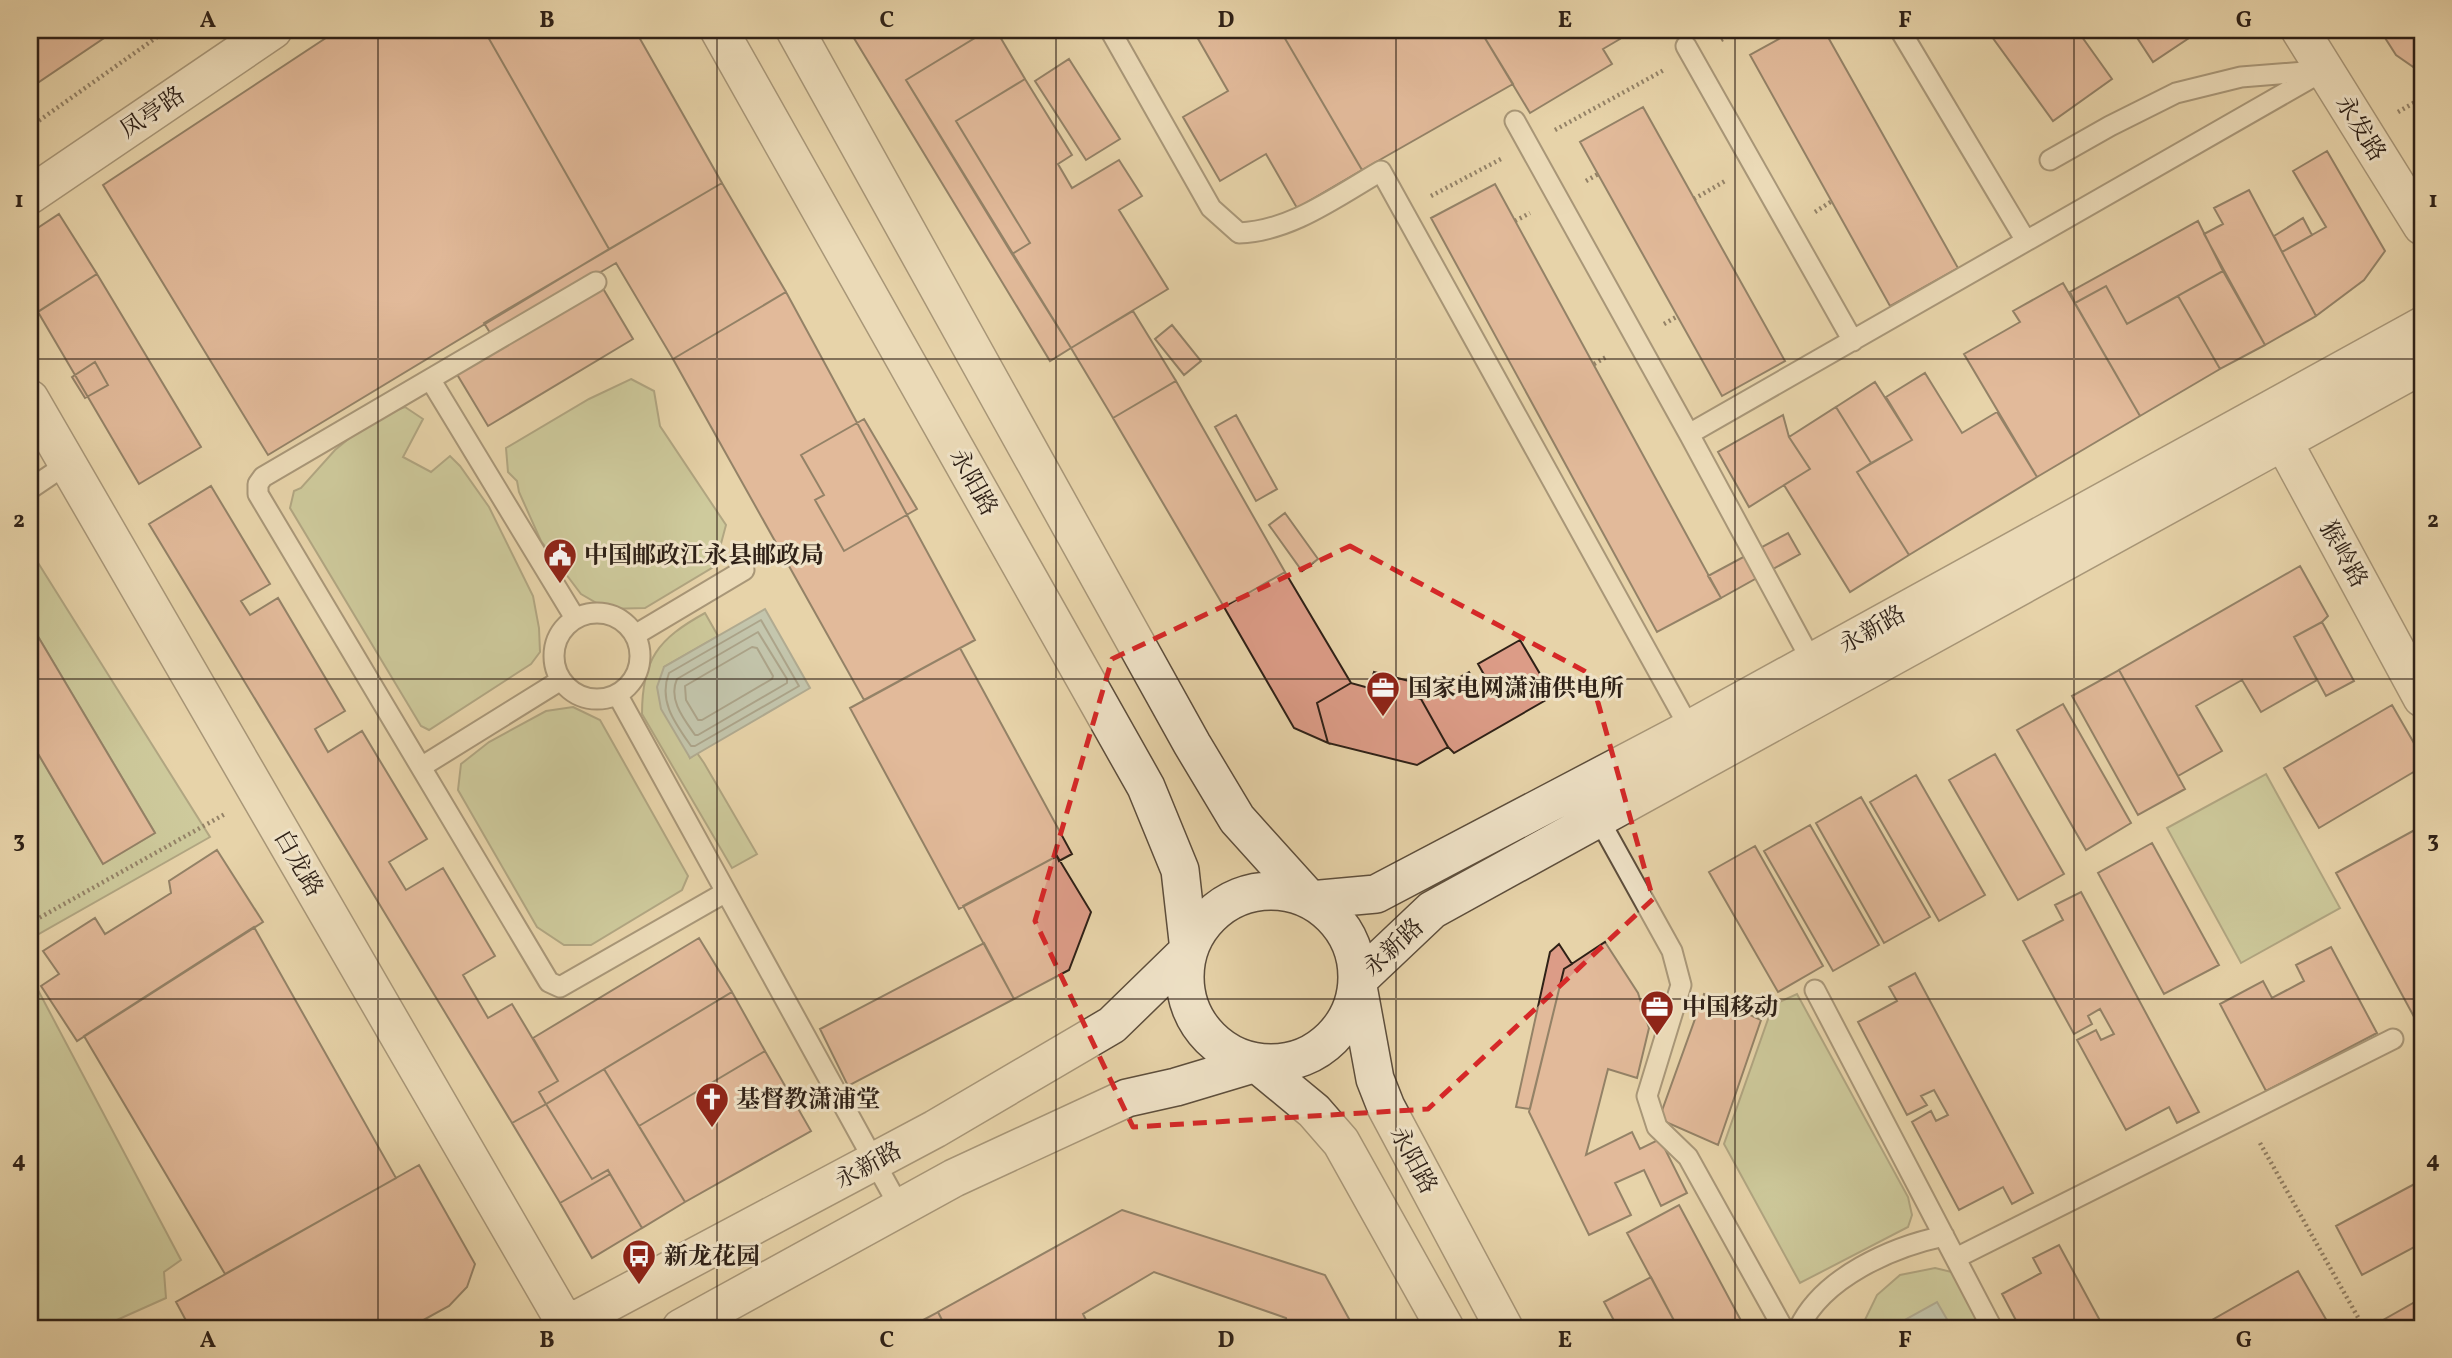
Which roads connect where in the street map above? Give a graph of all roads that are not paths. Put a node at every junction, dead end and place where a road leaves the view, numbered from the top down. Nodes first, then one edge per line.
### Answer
1 (273, 30) edge
2 (719, 30) edge
3 (795, 30) edge
4 (1110, 30) edge
5 (1900, 30) edge
6 (2300, 30) edge
7 (1689, 51) road end
8 (2325, 70) junction
9 (1515, 121) dead end
10 (2050, 160) dead end
11 (30, 195) edge
12 (2422, 226) edge
13 (2026, 241) junction
14 (596, 282) dead end
15 (2422, 326) edge
16 (1853, 341) junction
17 (2422, 365) edge
18 (430, 379) junction
19 (30, 399) edge
20 (2277, 425) junction
21 (1689, 434) junction
22 (67, 464) junction
23 (30, 489) edge
24 (744, 570) dead end
25 (575, 618) junction
26 (635, 635) junction
27 (1820, 677) junction
28 (561, 680) junction
29 (617, 694) junction
30 (2422, 698) edge
31 (1698, 744) junction
32 (421, 767) junction
33 (1589, 802) junction
34 (726, 892) junction
35 (1310, 900) junction
36 (1189, 950) junction
37 (1357, 981) junction
38 (1815, 990) dead end
39 (2393, 1039) dead end
40 (1256, 1063) junction
41 (874, 1162) junction
42 (900, 1208) junction
43 (1944, 1237) junction
44 (1956, 1258) junction
45 (565, 1327) edge
46 (681, 1328) edge
47 (1445, 1328) edge
48 (1504, 1328) edge
49 (1783, 1328) edge
50 (1799, 1328) edge
51 (1992, 1328) edge

1 - 11 street, 凤亭路
2 - 36 street, 永阳路
3 - 35 street
4 - 31 lane
5 - 13 lane
6 - 8 street, 永发路
7 - 16 lane
8 - 10 lane
8 - 12 street, 永发路
8 - 13 lane
9 - 21 lane
13 - 16 lane
14 - 18 lane
15 - 20 street, 永新路
16 - 21 lane
17 - 20 street, 永新路
18 - 25 lane
18 - 32 lane
19 - 22 street, 白龙路
20 - 27 street, 永新路
20 - 30 street, 猴岭路
21 - 27 lane
22 - 23 lane
22 - 45 street, 白龙路
24 - 26 lane
25 - 26 lane
25 - 28 lane
26 - 29 lane
27 - 31 street, 永新路
28 - 29 lane
28 - 32 lane
29 - 34 lane
31 - 33 street, 永新路
32 - 34 lane
33 - 35 street, 永新路
33 - 37 street, 永新路
33 - 49 lane
34 - 41 lane
35 - 36 street
35 - 37 street
36 - 40 street
36 - 41 street, 永新路
37 - 40 street
37 - 48 street, 永阳路
38 - 43 lane
39 - 44 lane
40 - 42 street
40 - 47 street
41 - 42 lane
41 - 45 street, 永新路
42 - 46 street
43 - 44 lane
43 - 50 lane
44 - 51 lane

